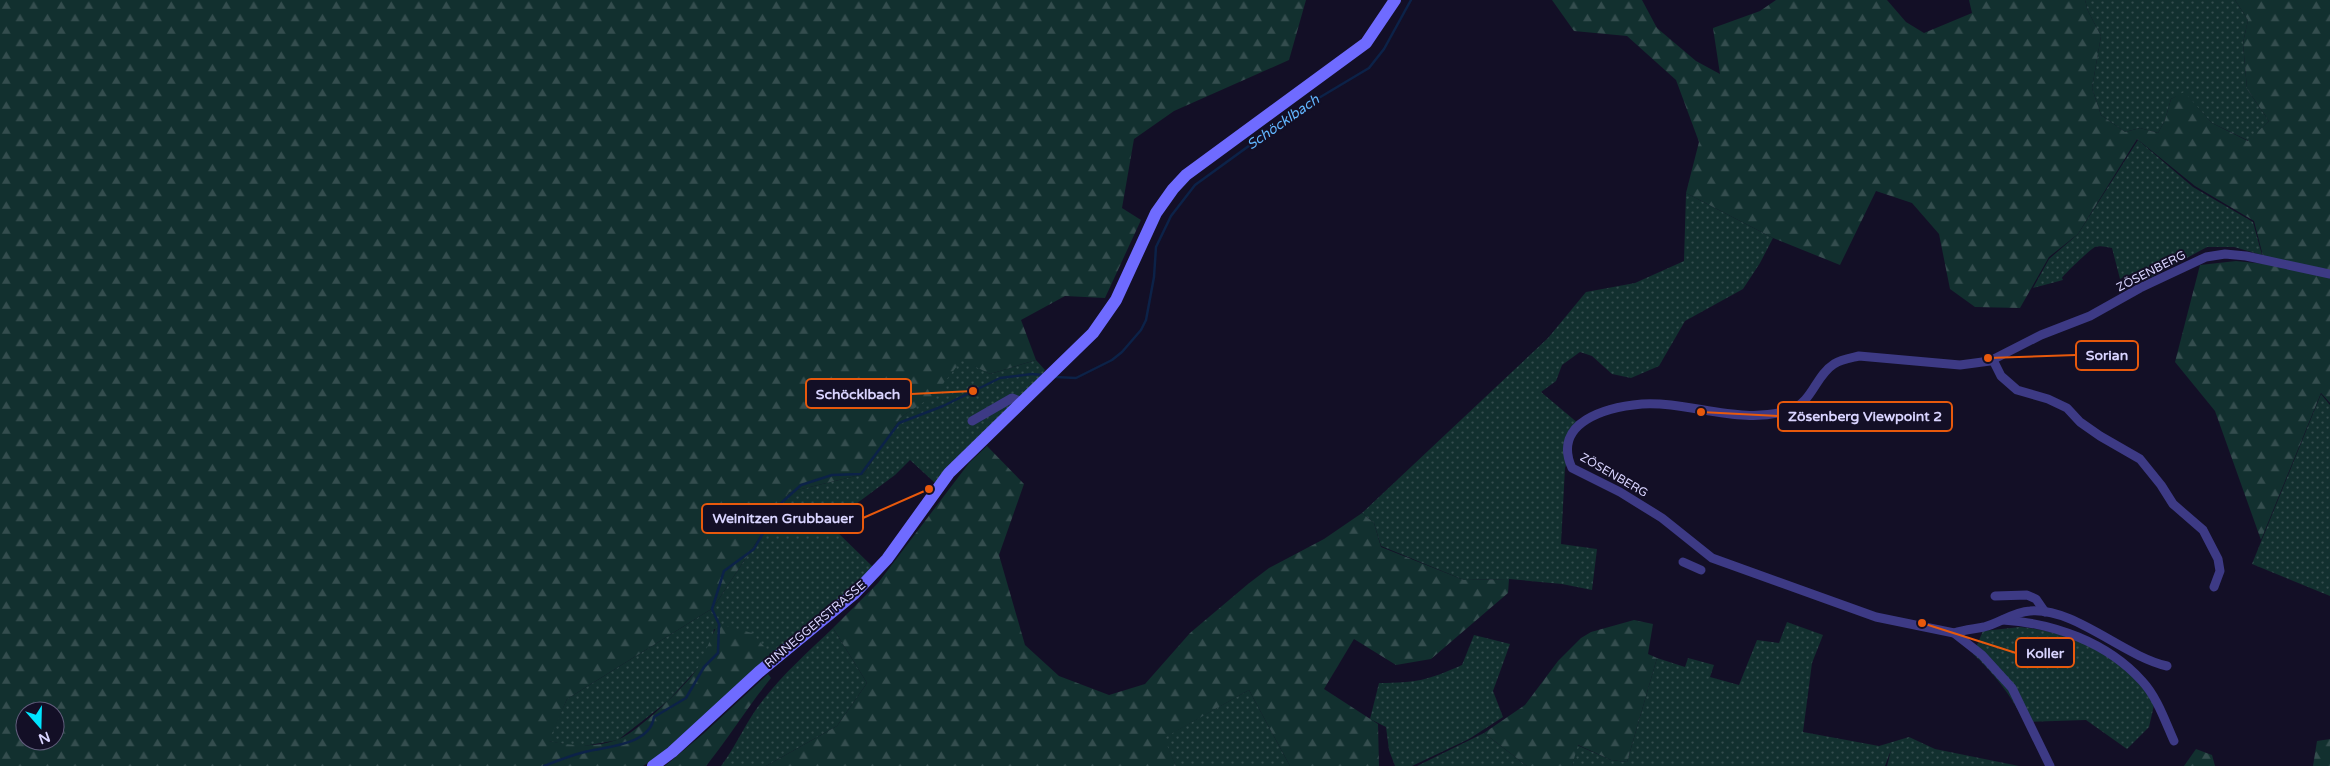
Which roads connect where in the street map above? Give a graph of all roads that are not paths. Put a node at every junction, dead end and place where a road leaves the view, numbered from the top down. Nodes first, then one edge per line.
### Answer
1 (1395, 0) edge
2 (2330, 274) edge
3 (1993, 360) junction
4 (1022, 402) junction
5 (972, 422) dead end
6 (1683, 562) dead end
7 (1701, 570) dead end
8 (2214, 587) dead end
9 (1995, 596) dead end
10 (2045, 612) junction
11 (2000, 620) junction
12 (1954, 633) junction
13 (2167, 666) dead end
14 (2174, 741) dead end
15 (652, 766) edge
16 (2050, 766) edge

1 - 4 main road, RINNEGGERSTRASSE
2 - 3 street, ZÖSENBERG
3 - 8 street
3 - 12 street, ZÖSENBERG
4 - 5 street
4 - 15 main road, RINNEGGERSTRASSE
6 - 7 street
9 - 10 street, ZÖSENBERG
10 - 11 street, ZÖSENBERG
10 - 13 street, ZÖSENBERG
11 - 12 street, ZÖSENBERG
11 - 14 street, ZÖSENBERG
12 - 16 street, ZÖSENBERG

